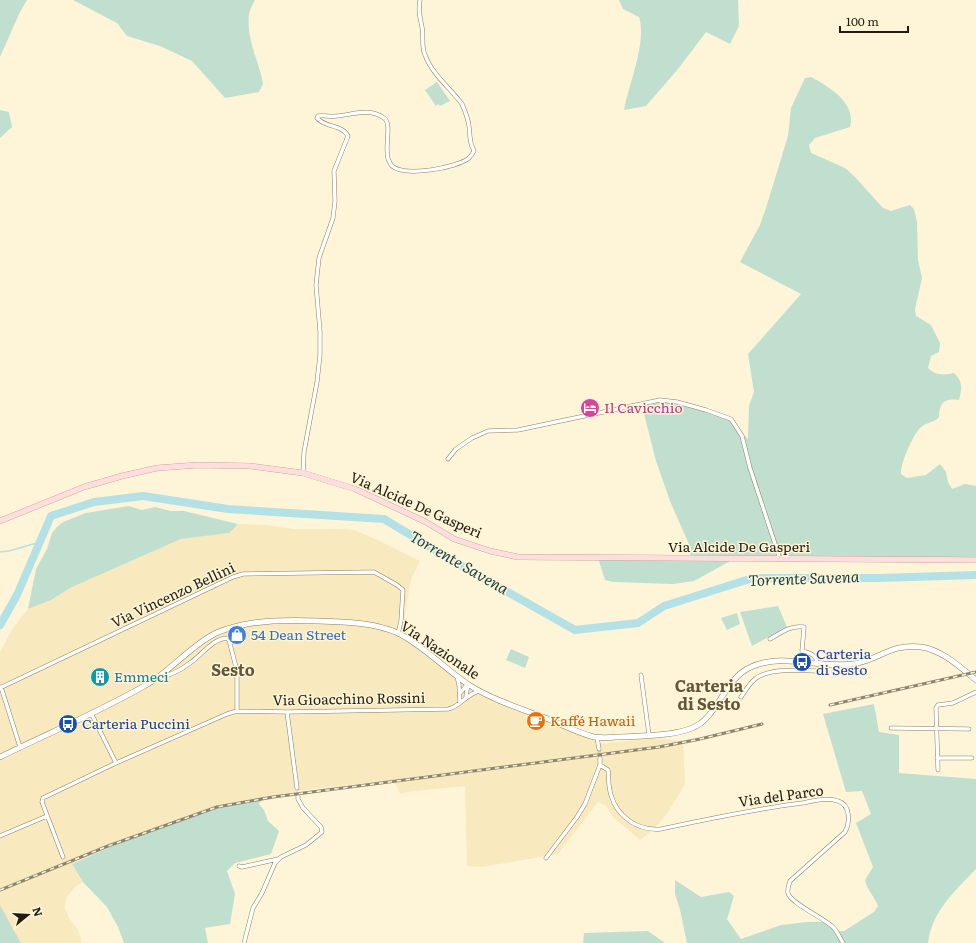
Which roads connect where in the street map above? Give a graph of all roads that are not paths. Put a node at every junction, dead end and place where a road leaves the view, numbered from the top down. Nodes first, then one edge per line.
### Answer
1 (420, 0) edge
2 (448, 459) dead end
3 (303, 473) junction
4 (0, 521) edge
5 (780, 559) junction
6 (976, 560) edge
7 (398, 634) junction
8 (770, 639) dead end
9 (817, 664) junction
10 (823, 664) junction
11 (641, 675) dead end
12 (456, 676) junction
13 (156, 678) junction
14 (976, 680) edge
15 (468, 684) junction
16 (1, 687) edge
17 (479, 691) junction
18 (976, 692) edge
19 (460, 694) junction
20 (465, 697) junction
21 (741, 697) dead end
22 (460, 702) junction
23 (237, 711) junction
24 (287, 712) junction
25 (91, 714) junction
26 (891, 728) dead end
27 (937, 728) junction
28 (969, 729) dead end
29 (648, 735) junction
30 (597, 737) junction
31 (20, 747) junction
32 (599, 749) tunnel mouth
33 (0, 757) edge
34 (600, 758) tunnel mouth
35 (937, 758) junction
36 (972, 758) dead end
37 (116, 763) junction
38 (600, 765) junction
39 (938, 770) dead end
40 (297, 788) dead end
41 (298, 796) dead end
42 (47, 816) junction
43 (0, 836) edge
44 (64, 857) dead end
45 (546, 858) dead end
46 (278, 859) junction
47 (239, 866) dead end
48 (244, 943) edge
49 (843, 943) edge

1 - 3 street
2 - 5 street
3 - 4 main road, Via Alcide De Gasperi
3 - 5 main road, Via Alcide De Gasperi
5 - 6 main road, Via Alcide De Gasperi
7 - 12 main road, Via Nazionale
7 - 13 main road, Via Nazionale
7 - 16 street, Via Vincenzo Bellini
8 - 9 street
9 - 10 main road, Via Nazionale
9 - 29 main road, Via Nazionale
10 - 14 main road, Via Nazionale
10 - 21 street, Via Nazionale
11 - 29 street
12 - 15 main road, Via Nazionale
12 - 19 street
13 - 23 street
13 - 25 main road, Via Nazionale
15 - 17 main road, Via Nazionale
15 - 19 street
15 - 20 street
16 - 31 street, Via Vincenzo Bellini
17 - 20 street, Via Gioacchino Rossini
17 - 30 main road, Via Nazionale
18 - 27 street
19 - 22 street
20 - 22 street, Via Gioacchino Rossini
22 - 24 street, Via Gioacchino Rossini
23 - 24 street, Via Gioacchino Rossini
23 - 37 street
24 - 40 street
25 - 31 main road, Via Nazionale
25 - 37 street
26 - 27 street
27 - 28 street
27 - 35 street
29 - 30 main road, Via Nazionale
30 - 32 street
31 - 33 main road, Via Nazionale
34 - 38 street, Via del Parco
35 - 36 street
35 - 39 street
37 - 42 street
38 - 45 street
38 - 49 street, Via del Parco
41 - 46 street
42 - 43 street
42 - 44 street
46 - 47 street
46 - 48 street

